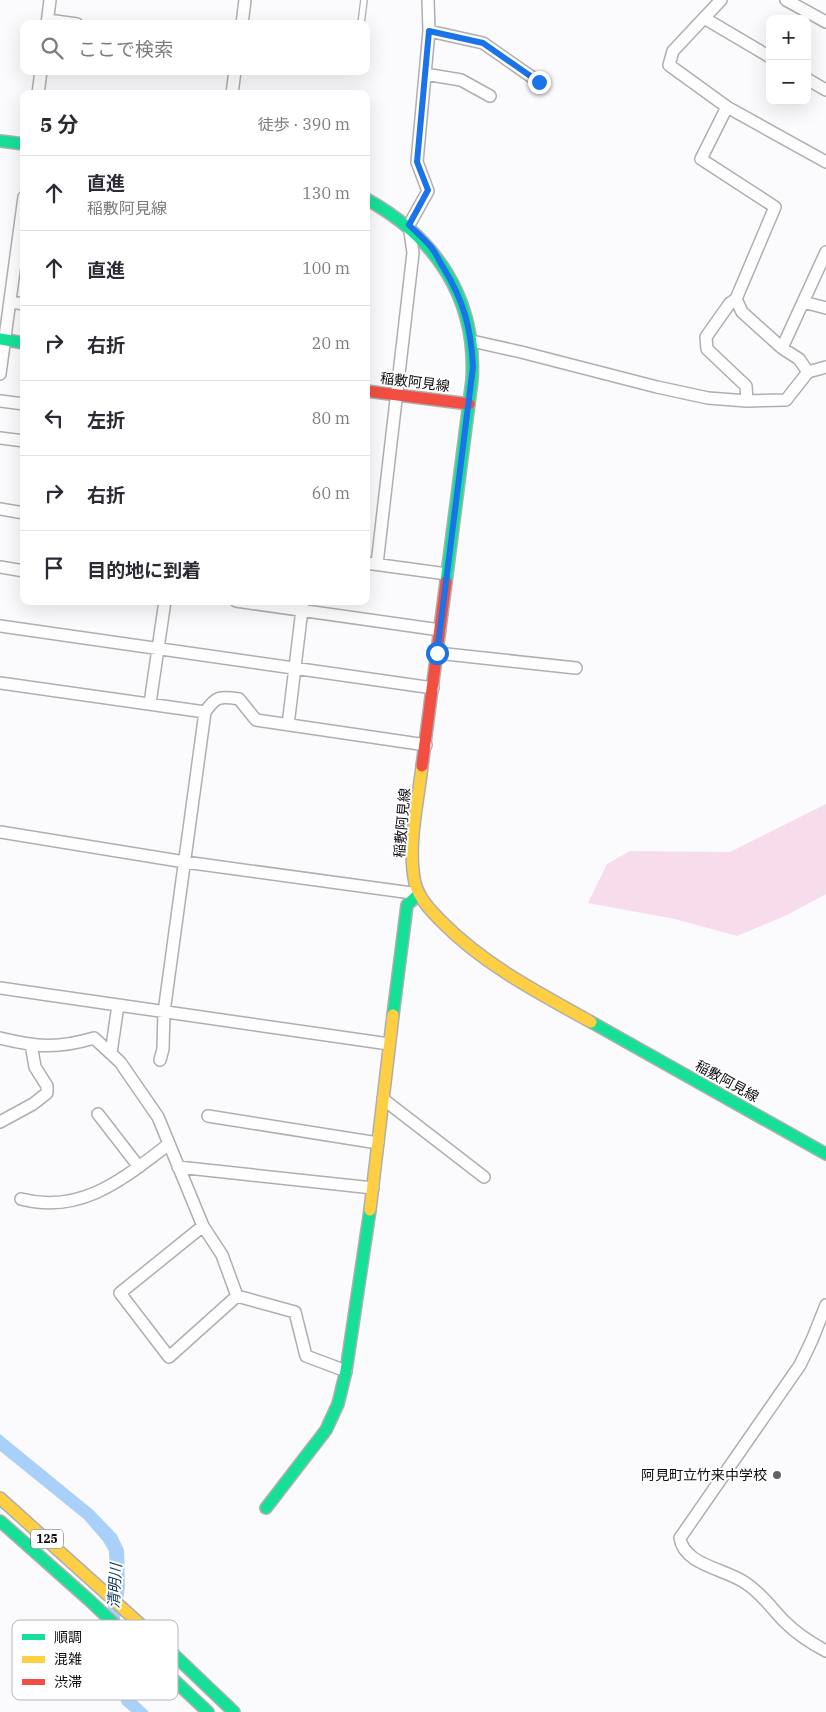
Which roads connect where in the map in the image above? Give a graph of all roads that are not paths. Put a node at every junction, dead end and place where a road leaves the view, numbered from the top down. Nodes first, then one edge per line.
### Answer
1 (50, 0) edge
2 (245, 0) edge
3 (364, 0) edge
4 (428, 0) edge
5 (721, 0) edge
6 (786, 0) edge
7 (704, 18) junction
8 (47, 20) edge
9 (242, 20) edge
10 (362, 20) edge
11 (826, 22) edge
12 (429, 31) junction
13 (766, 55) edge
14 (425, 74) junction
15 (40, 75) edge
16 (234, 75) edge
17 (811, 81) edge
18 (539, 82) dead end
19 (39, 90) edge
20 (233, 90) edge
21 (826, 90) edge
22 (490, 96) dead end
23 (727, 107) junction
24 (0, 141) edge
25 (20, 144) edge
26 (826, 162) edge
27 (370, 201) edge
28 (409, 225) junction
29 (20, 250) edge
30 (826, 252) edge
31 (19, 263) edge
32 (736, 299) junction
33 (10, 302) junction
34 (803, 302) junction
35 (20, 303) edge
36 (826, 308) edge
37 (2, 339) edge
38 (472, 341) junction
39 (20, 343) edge
40 (782, 348) junction
41 (826, 367) edge
42 (808, 372) junction
43 (0, 374) edge
44 (370, 392) edge
45 (397, 395) junction
46 (0, 400) edge
47 (747, 401) junction
48 (20, 403) edge
49 (469, 404) junction
50 (0, 438) edge
51 (20, 440) edge
52 (0, 510) edge
53 (20, 512) edge
54 (371, 564) edge
55 (0, 567) edge
56 (20, 570) edge
57 (447, 574) junction
58 (165, 605) edge
59 (290, 605) edge
60 (303, 606) edge
61 (0, 626) edge
62 (440, 630) junction
63 (160, 649) junction
64 (437, 653) junction
65 (296, 668) junction
66 (576, 668) dead end
67 (0, 683) edge
68 (433, 688) junction
69 (150, 703) junction
70 (205, 712) junction
71 (288, 725) junction
72 (426, 745) junction
73 (0, 832) edge
74 (185, 862) junction
75 (419, 894) junction
76 (0, 988) edge
77 (118, 1005) junction
78 (164, 1012) junction
79 (0, 1038) edge
80 (31, 1044) junction
81 (389, 1044) junction
82 (111, 1053) junction
83 (160, 1060) dead end
84 (383, 1099) junction
85 (98, 1114) dead end
86 (208, 1116) dead end
87 (0, 1122) edge
88 (378, 1142) junction
89 (169, 1144) junction
90 (826, 1154) edge
91 (140, 1166) junction
92 (178, 1166) junction
93 (484, 1177) dead end
94 (373, 1188) junction
95 (21, 1199) dead end
96 (203, 1226) junction
97 (237, 1296) junction
98 (826, 1304) edge
99 (346, 1372) junction
100 (0, 1498) edge
101 (266, 1508) dead end
102 (0, 1521) edge
103 (110, 1620) edge
104 (136, 1620) edge
105 (826, 1651) edge
106 (178, 1659) edge
107 (178, 1684) edge
108 (208, 1712) edge
109 (234, 1712) edge

1 - 8 street
2 - 9 street
3 - 10 lane
4 - 12 street
5 - 7 street
6 - 11 street
7 - 13 street
7 - 23 street
12 - 14 street
12 - 18 street
14 - 22 street
14 - 28 street
15 - 19 street
16 - 20 street
17 - 21 street
23 - 26 street
23 - 32 street
24 - 25 main road
27 - 28 main road
28 - 38 main road
28 - 45 street
29 - 31 street
30 - 34 street
31 - 33 street
32 - 40 street
32 - 47 street
33 - 35 street
33 - 37 street
34 - 36 street
34 - 40 street
37 - 39 main road
37 - 43 street
38 - 47 street
38 - 49 main road
40 - 42 street
41 - 42 street
42 - 47 street
44 - 45 main road, 稲敷阿見線
45 - 49 main road, 稲敷阿見線
45 - 54 street
46 - 48 street
49 - 57 main road, 稲敷阿見線
50 - 51 street
52 - 53 street
54 - 57 street
55 - 56 street
57 - 62 main road, 稲敷阿見線
58 - 63 street
59 - 60 street
60 - 62 street
60 - 65 street
61 - 63 street
62 - 64 main road, 稲敷阿見線
63 - 65 street
63 - 69 street
64 - 66 street
64 - 68 main road, 稲敷阿見線
65 - 68 street
65 - 71 street
67 - 69 street
68 - 72 main road, 稲敷阿見線
69 - 70 street
70 - 71 street
70 - 74 street
71 - 72 street
72 - 75 main road, 稲敷阿見線
73 - 74 street
74 - 75 street
74 - 78 street
75 - 81 main road
75 - 90 main road, 稲敷阿見線
76 - 77 street
77 - 78 street
77 - 82 street
78 - 81 street
78 - 83 street
79 - 80 street
80 - 82 street
80 - 87 street
81 - 84 main road
82 - 89 street
84 - 88 main road
84 - 93 street
85 - 91 street
86 - 88 street
88 - 94 main road
89 - 91 street
89 - 92 street
91 - 95 street
92 - 94 street
92 - 96 street
94 - 99 main road
96 - 97 street
96 - 97 street
97 - 99 street
98 - 105 street
99 - 101 main road
100 - 104 main road, 125
102 - 103 main road, 125
106 - 109 main road, 125
107 - 108 main road, 125

